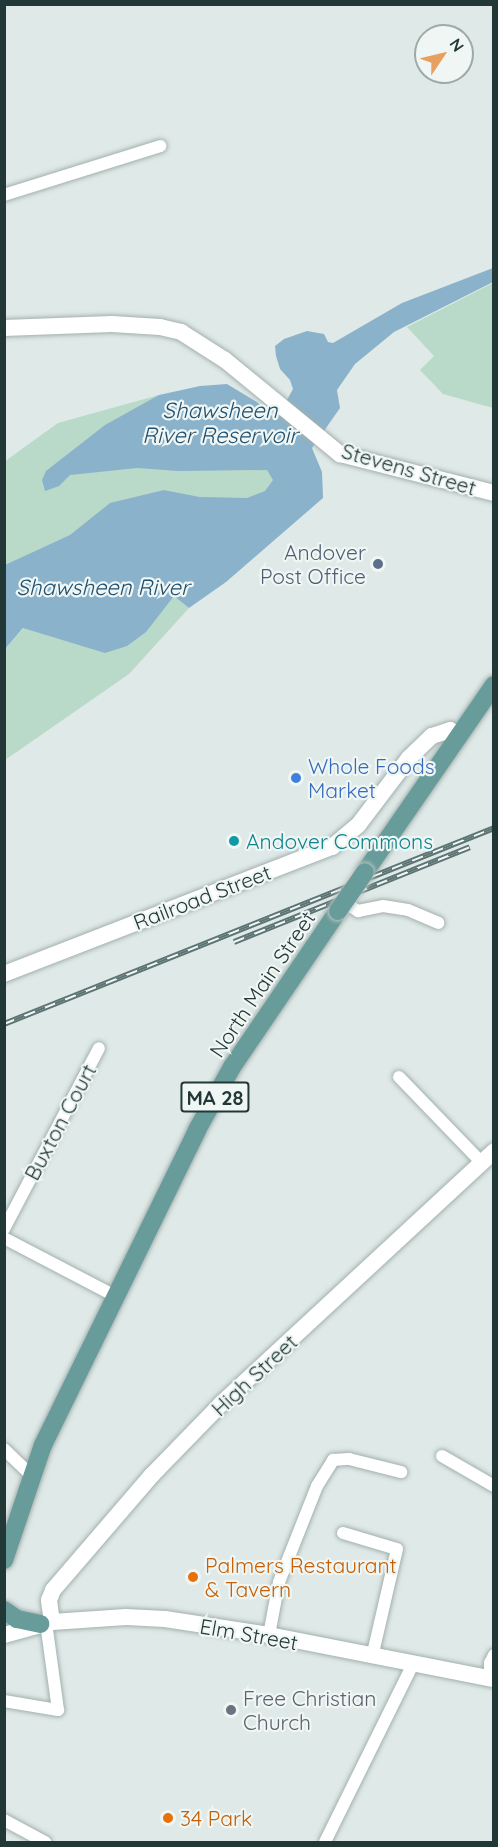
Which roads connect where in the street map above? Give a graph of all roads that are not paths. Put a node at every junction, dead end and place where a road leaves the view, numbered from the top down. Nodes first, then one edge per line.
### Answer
1 (160, 146) dead end
2 (4, 195) edge
3 (4, 328) edge
4 (494, 493) edge
5 (494, 685) edge
6 (459, 736) junction
7 (341, 907) junction
8 (438, 923) dead end
9 (4, 974) edge
10 (99, 1048) dead end
11 (399, 1077) dead end
12 (488, 1157) edge
13 (4, 1228) edge
14 (4, 1238) edge
15 (115, 1296) junction
16 (4, 1449) edge
17 (442, 1456) dead end
18 (401, 1472) dead end
19 (31, 1475) junction
20 (494, 1486) edge
21 (343, 1533) dead end
22 (4, 1560) edge
23 (4, 1610) edge
24 (46, 1623) junction
25 (4, 1635) edge
26 (268, 1635) junction
27 (494, 1655) edge
28 (372, 1657) junction
29 (413, 1664) junction
30 (492, 1681) edge
31 (4, 1701) edge
32 (4, 1820) edge
33 (45, 1842) edge
34 (325, 1842) edge

1 - 2 street
3 - 4 main road, Stevens Street
5 - 6 main road, North Main Street / MA 28
6 - 7 main road, North Main Street / MA 28, bridge
6 - 9 main road, Railroad Street
7 - 8 street
7 - 15 main road, North Main Street / MA 28
10 - 13 street, Buxton Court
11 - 12 street
12 - 24 main road, High Street
14 - 15 street
15 - 19 main road, North Main Street / MA 28
16 - 19 street
17 - 20 street
18 - 26 street
19 - 22 main road, North Main Street / MA 28
21 - 28 street
23 - 24 main road
24 - 25 main road, Elm Street
24 - 26 main road, Elm Street
24 - 31 street
26 - 28 main road, Elm Street
27 - 30 street
28 - 29 main road, Elm Street
29 - 30 main road, Elm Street
29 - 34 street
32 - 33 street

